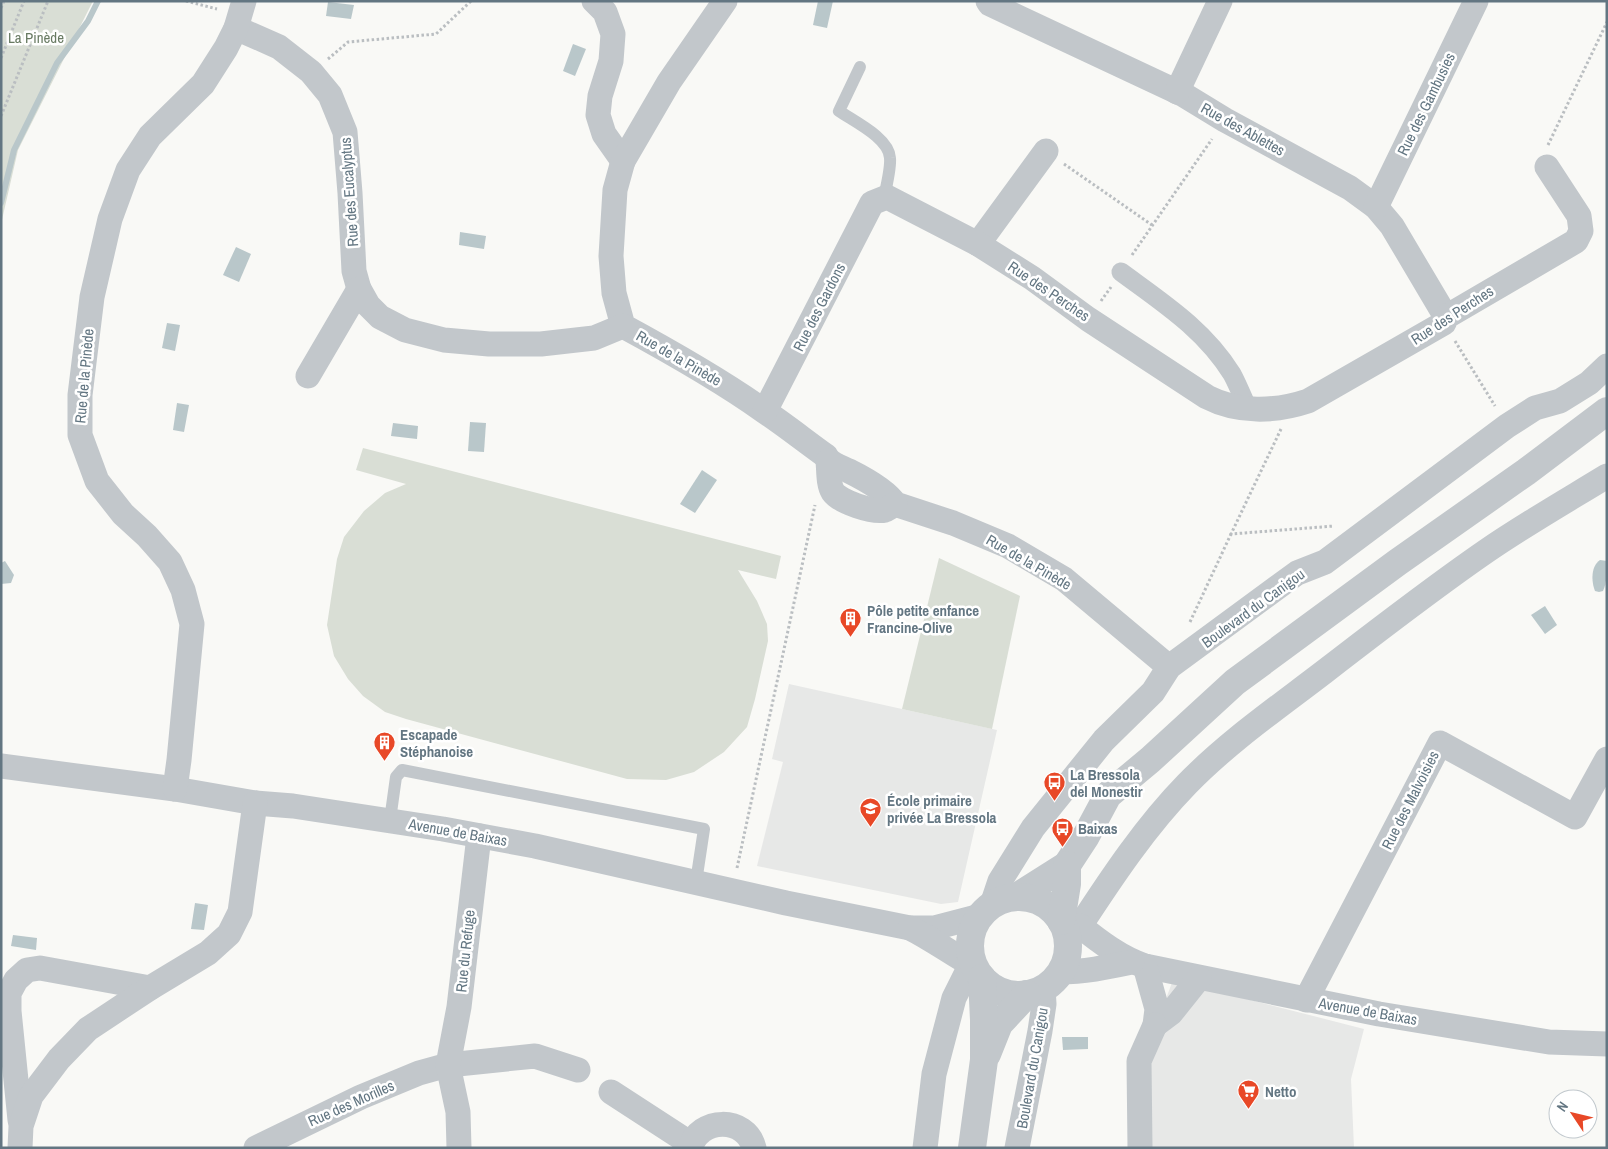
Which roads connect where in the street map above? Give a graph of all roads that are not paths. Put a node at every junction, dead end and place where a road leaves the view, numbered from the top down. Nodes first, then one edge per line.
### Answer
1 (594, 1) edge
2 (725, 1) edge
3 (988, 1) edge
4 (1220, 1) edge
5 (1476, 1) edge
6 (240, 15) edge
7 (860, 67) dead end
8 (1177, 92) junction
9 (1046, 151) road end
10 (623, 161) junction
11 (1547, 167) road end
12 (878, 200) junction
13 (1376, 207) junction
14 (978, 244) junction
15 (1121, 272) road end
16 (359, 289) junction
17 (1445, 320) junction
18 (623, 326) junction
19 (1607, 366) edge
20 (308, 376) dead end
21 (1248, 409) junction
22 (765, 411) junction
23 (1607, 411) edge
24 (1607, 431) edge
25 (1526, 472) junction
26 (1607, 476) edge
27 (1169, 667) junction
28 (1607, 759) edge
29 (1, 766) edge
30 (175, 790) junction
31 (255, 803) junction
32 (390, 820) junction
33 (478, 836) junction
34 (1067, 865) junction
35 (696, 882) junction
36 (1018, 896) junction
37 (986, 910) junction
38 (1069, 924) junction
39 (910, 928) junction
40 (1139, 964) junction
41 (977, 971) junction
42 (1199, 978) junction
43 (1043, 985) junction
44 (150, 988) junction
45 (1306, 1000) junction
46 (1155, 1025) junction
47 (1607, 1044) edge
48 (984, 1060) junction
49 (448, 1065) junction
50 (578, 1070) dead end
51 (611, 1092) dead end
52 (21, 1137) edge
53 (691, 1146) edge
54 (256, 1148) edge
55 (459, 1148) edge
56 (754, 1148) edge
57 (925, 1148) edge
58 (972, 1148) edge
59 (1017, 1148) edge
60 (1140, 1148) edge

1 - 10 street
2 - 10 street, Rue de la Pinède
3 - 8 street, Rue des Ablettes
4 - 8 street
5 - 13 street, Rue des Gambusies
6 - 16 street, Rue des Eucalyptus
6 - 30 street, Rue de la Pinède
7 - 12 lane
8 - 13 street, Rue des Ablettes
9 - 14 street
10 - 18 street, Rue de la Pinède
11 - 17 street, Rue des Perches
12 - 14 street, Rue des Perches
12 - 22 street, Rue des Gardons
13 - 17 street, Rue des Ablettes
14 - 21 street, Rue des Perches
15 - 21 street
16 - 18 street, Rue des Eucalyptus
16 - 20 street
17 - 21 street, Rue des Perches
18 - 22 street, Rue de la Pinède
19 - 27 street, Boulevard du Canigou
22 - 27 street, Rue de la Pinède
23 - 25 street
24 - 25 street
25 - 34 street
26 - 38 street
27 - 37 street, Boulevard du Canigou
28 - 45 street, Rue des Malvoisies
29 - 30 street, Avenue de Baixas
30 - 31 street, Avenue de Baixas
31 - 32 street, Avenue de Baixas
31 - 44 street
32 - 33 street, Avenue de Baixas
32 - 35 lane
33 - 35 street, Avenue de Baixas
33 - 49 street, Rue du Refuge
34 - 36 street
34 - 38 street
35 - 39 street, Avenue de Baixas
36 - 37 street
36 - 38 street
37 - 39 street, Avenue de Baixas
37 - 41 street
38 - 40 street, Avenue de Baixas
38 - 43 street
39 - 41 street, Avenue de Baixas
40 - 42 street, Avenue de Baixas
40 - 43 street, Avenue de Baixas
40 - 46 street
41 - 43 street
41 - 48 street, Boulevard du Canigou
41 - 57 street
42 - 45 street, Avenue de Baixas
42 - 46 street
43 - 48 street, Boulevard du Canigou
43 - 59 street, Boulevard du Canigou
44 - 52 street
44 - 52 street
45 - 47 street, Avenue de Baixas
46 - 60 street
48 - 58 street, Boulevard du Canigou
49 - 50 street
49 - 54 street, Rue des Morilles
49 - 55 street, Rue du Refuge
51 - 53 street
53 - 56 street

